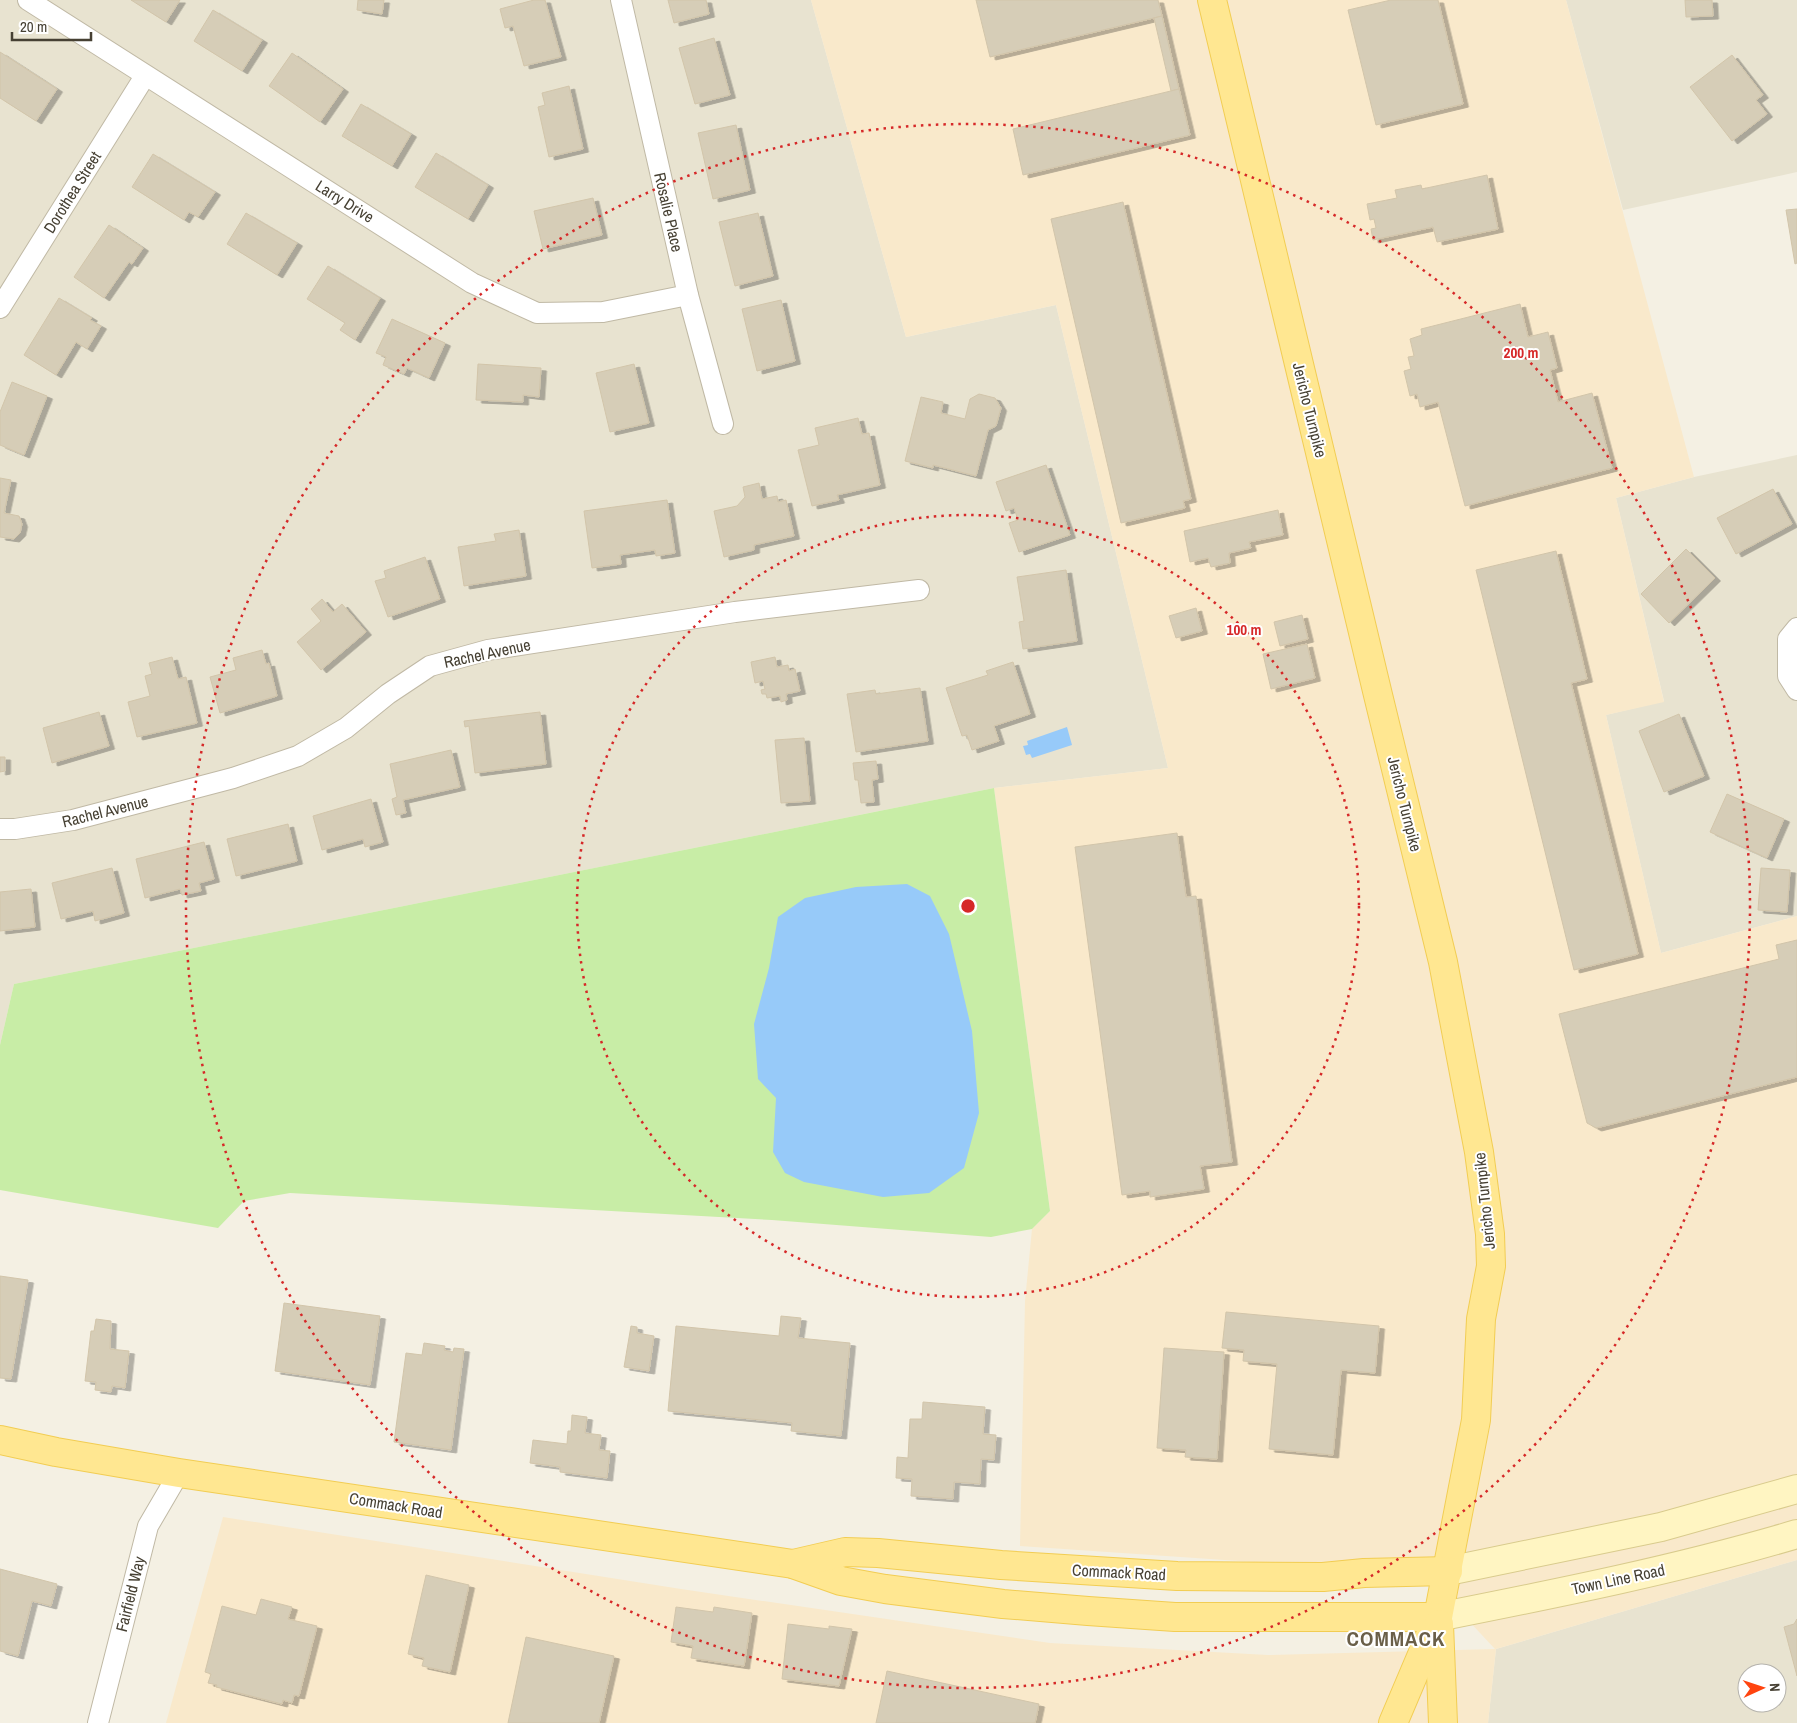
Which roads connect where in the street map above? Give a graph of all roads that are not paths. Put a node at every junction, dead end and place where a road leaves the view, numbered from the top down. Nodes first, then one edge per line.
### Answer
1 (28, 0) edge
2 (621, 0) edge
3 (1212, 0) edge
4 (145, 76) junction
5 (688, 295) junction
6 (0, 308) edge
7 (723, 424) dead end
8 (919, 590) dead end
9 (1797, 628) edge
10 (1797, 690) edge
11 (0, 829) edge
12 (0, 1440) edge
13 (180, 1472) junction
14 (1797, 1489) edge
15 (1797, 1534) edge
16 (793, 1564) junction
17 (1448, 1571) junction
18 (1438, 1618) junction
19 (98, 1723) edge
20 (1392, 1723) edge
21 (1443, 1723) edge

1 - 4 street, Larry Drive
2 - 5 street, Rosalie Place
3 - 17 main road, Jericho Turnpike
4 - 5 street, Larry Drive
4 - 6 street, Dorothea Street
5 - 7 street, Rosalie Place
8 - 11 street, Rachel Avenue
9 - 10 street
12 - 13 main road, Commack Road
13 - 16 main road, Commack Road
13 - 19 street, Fairfield Way
14 - 17 main road
15 - 18 main road, Town Line Road
16 - 17 main road, Commack Road
16 - 18 main road, Commack Road
17 - 18 main road, Jericho Turnpike
18 - 20 main road, Jericho Turnpike
18 - 21 main road, Jericho Turnpike

